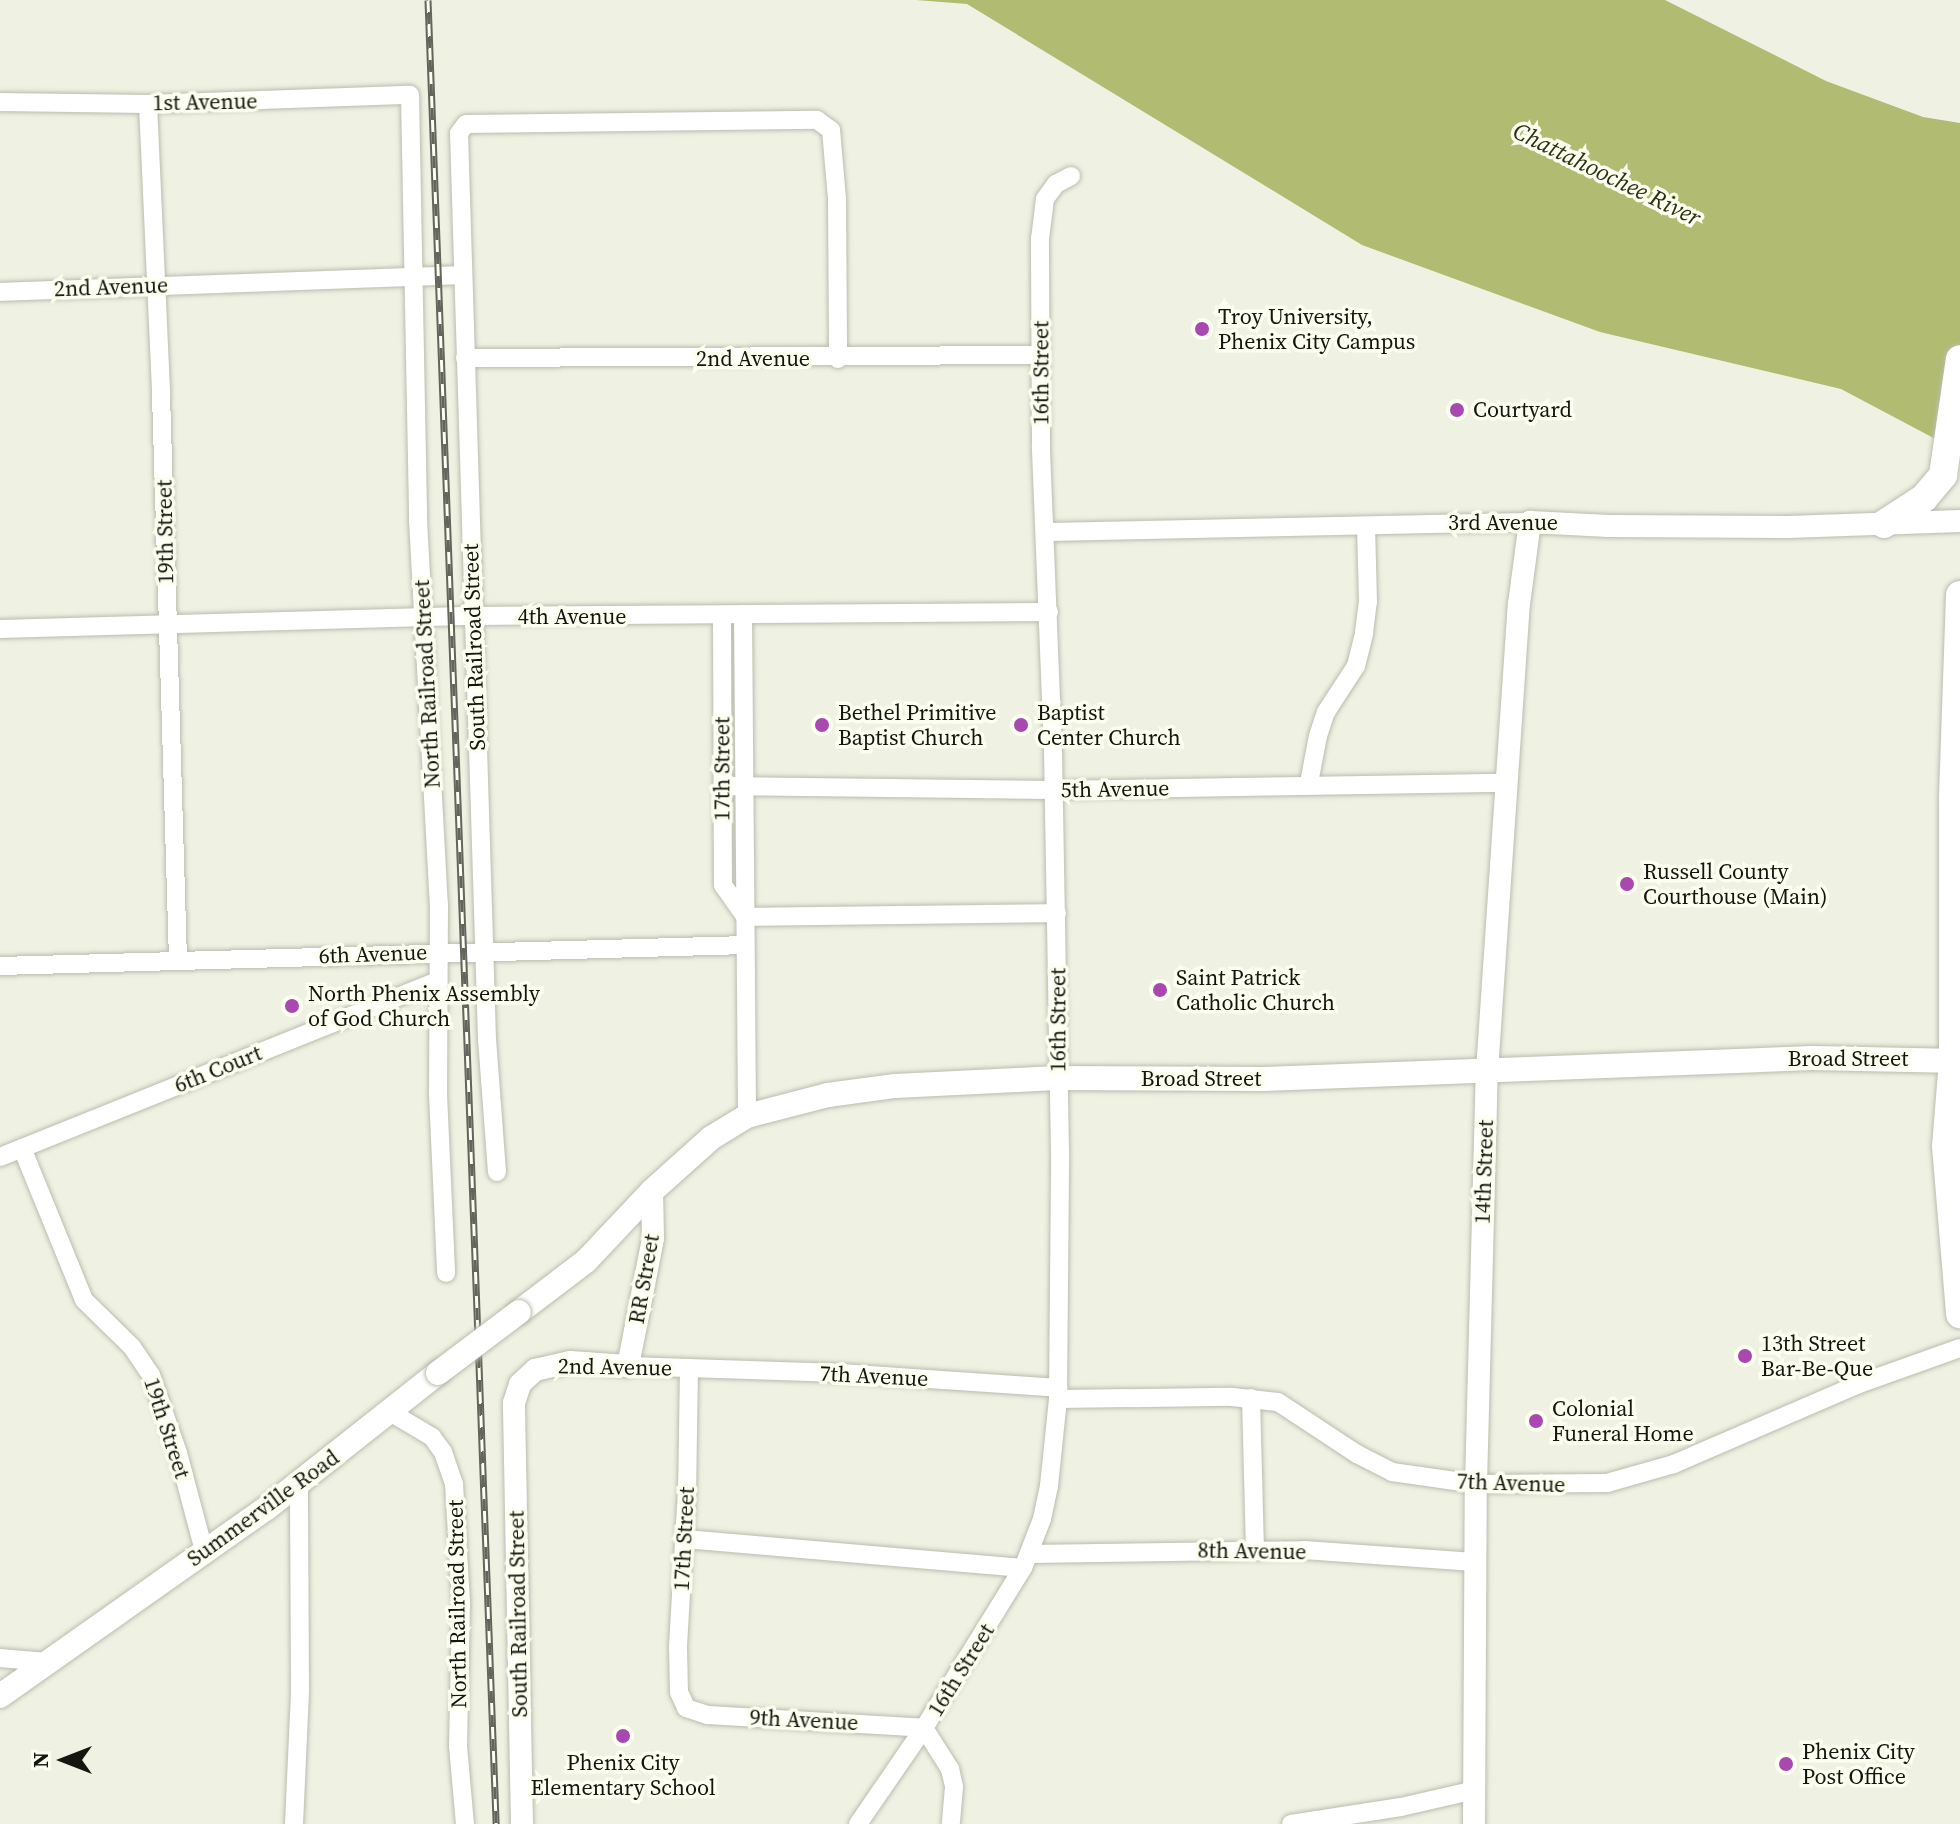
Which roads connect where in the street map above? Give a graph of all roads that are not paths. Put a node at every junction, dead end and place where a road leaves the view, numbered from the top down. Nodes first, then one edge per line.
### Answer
1 (410, 95) joint
2 (0, 102) edge
3 (148, 104) junction
4 (1071, 176) dead end
5 (462, 275) junction
6 (412, 277) junction
7 (155, 285) junction
8 (0, 292) edge
9 (1041, 355) junction
10 (465, 358) junction
11 (838, 359) junction
12 (1960, 359) edge
13 (1960, 521) edge
14 (1530, 522) junction
15 (1884, 524) junction
16 (1366, 527) junction
17 (1046, 532) junction
18 (1960, 595) edge
19 (1049, 612) junction
20 (743, 614) junction
21 (722, 615) junction
22 (472, 616) junction
23 (422, 617) junction
24 (166, 623) junction
25 (0, 629) edge
26 (1309, 783) junction
27 (1507, 783) junction
28 (722, 786) junction
29 (745, 786) junction
30 (1052, 790) junction
31 (1057, 913) junction
32 (745, 917) junction
33 (745, 945) junction
34 (438, 951) junction
35 (485, 952) junction
36 (178, 960) junction
37 (0, 966) edge
38 (437, 981) junction
39 (1956, 1061) edge
40 (1487, 1071) junction
41 (1058, 1078) junction
42 (1960, 1091) edge
43 (747, 1116) junction
44 (22, 1148) junction
45 (0, 1157) edge
46 (497, 1172) dead end
47 (652, 1191) junction
48 (446, 1273) dead end
49 (519, 1312) joint
50 (1960, 1314) edge
51 (1960, 1348) edge
52 (628, 1366) junction
53 (689, 1368) junction
54 (1058, 1393) junction
55 (1251, 1398) junction
56 (514, 1403) joint
57 (390, 1412) junction
58 (299, 1484) junction
59 (1476, 1484) junction
60 (685, 1539) junction
61 (1255, 1550) junction
62 (204, 1551) junction
63 (1026, 1561) junction
64 (1475, 1562) junction
65 (0, 1658) edge
66 (47, 1662) junction
67 (0, 1696) edge
68 (686, 1708) joint
69 (924, 1728) junction
70 (1475, 1790) junction
71 (294, 1824) edge
72 (465, 1824) edge
73 (522, 1824) edge
74 (858, 1824) edge
75 (951, 1824) edge
76 (1291, 1824) edge
77 (1474, 1824) edge

1 - 3 street, 1st Avenue
1 - 6 street, North Railroad Street
2 - 3 street, 1st Avenue
3 - 7 street, 19th Street
4 - 9 street, 16th Street
5 - 6 street, 2nd Avenue
5 - 10 street, South Railroad Street
5 - 11 street, South Railroad Street
6 - 7 street, 2nd Avenue
6 - 23 street, North Railroad Street
7 - 8 street, 2nd Avenue
7 - 24 street, 19th Street
9 - 11 street, 2nd Avenue
9 - 17 street, 16th Street
10 - 11 street, 2nd Avenue
10 - 22 street, South Railroad Street
12 - 15 main road
13 - 15 street, 3rd Avenue
14 - 15 street, 3rd Avenue
14 - 16 street, 3rd Avenue
14 - 27 street, 14th Street
16 - 17 street, 3rd Avenue
16 - 26 street
17 - 19 street, 16th Street
18 - 39 main road
19 - 20 street, 4th Avenue
19 - 30 street, 16th Street
20 - 21 street, 4th Avenue
20 - 29 street, 17th Street
21 - 22 street, 4th Avenue
21 - 28 street, 17th Street
22 - 23 street, 4th Avenue
22 - 35 street, South Railroad Street
23 - 24 street, 4th Avenue
23 - 34 street, North Railroad Street
24 - 25 street, 4th Avenue
24 - 36 street, 19th Street
26 - 27 street, 5th Avenue
26 - 30 street, 5th Avenue
27 - 40 street, 14th Street
28 - 29 street, 5th Avenue
28 - 32 street, 17th Street
29 - 30 street, 5th Avenue
29 - 32 street, 17th Street
30 - 31 street, 16th Street
31 - 32 street
31 - 41 street, 16th Street
32 - 33 street, 17th Street
33 - 35 street, 6th Avenue
33 - 43 street, 17th Street
34 - 35 street, 6th Avenue
34 - 36 street, 6th Avenue
34 - 38 street, North Railroad Street
35 - 46 street, South Railroad Street
36 - 37 street, 6th Avenue
38 - 44 street, 6th Court
38 - 48 street, North Railroad Street
39 - 40 main road, Broad Street
39 - 42 main road
39 - 50 main road
40 - 41 main road, Broad Street
40 - 59 street, 14th Street
41 - 43 main road, Broad Street
41 - 54 street, 16th Street
43 - 47 main road, Broad Street
44 - 45 street, 6th Court
44 - 62 street, 19th Street
47 - 49 main road, Broad Street
47 - 52 street, RR Street
49 - 57 main road, Summerville Road, bridge
51 - 59 street, 7th Avenue
52 - 53 street, 2nd Avenue
52 - 56 street, 2nd Avenue
53 - 54 street, 7th Avenue
53 - 60 street, 17th Street
54 - 55 street, 7th Avenue
54 - 63 street, 16th Street
55 - 59 street, 7th Avenue
55 - 61 street
56 - 73 street, South Railroad Street
57 - 58 main road, Summerville Road
57 - 72 street, North Railroad Street
58 - 62 main road, Summerville Road
58 - 71 street
59 - 64 street, 14th Street
60 - 63 street, 8th Avenue
60 - 68 street, 17th Street
61 - 63 street, 8th Avenue
61 - 64 street, 8th Avenue
62 - 66 main road, Summerville Road
63 - 69 street, 16th Street
64 - 70 street, 14th Street
65 - 66 street
66 - 67 main road, Summerville Road
68 - 69 street, 9th Avenue
69 - 74 street, 16th Street
69 - 75 street
70 - 76 street
70 - 77 street, 14th Street

